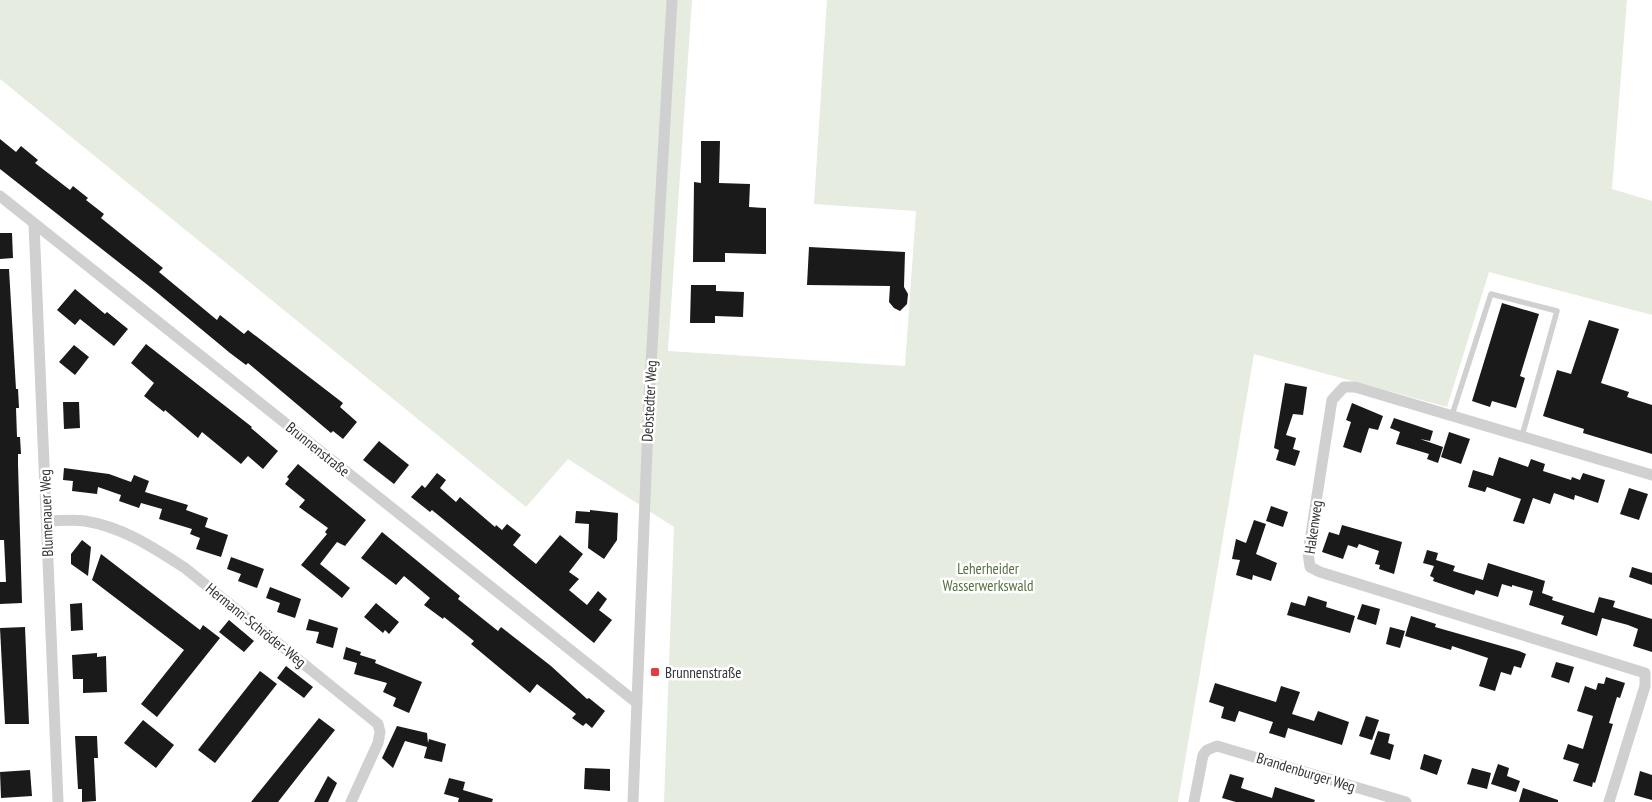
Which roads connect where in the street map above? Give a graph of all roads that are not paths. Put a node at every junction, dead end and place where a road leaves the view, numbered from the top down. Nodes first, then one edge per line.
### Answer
1 (672, 0) edge
2 (0, 196) edge
3 (34, 224) junction
4 (1452, 415) junction
5 (1522, 436) junction
6 (1652, 475) edge
7 (47, 521) junction
8 (636, 703) junction
9 (58, 802) edge
10 (352, 802) edge
11 (633, 802) edge
12 (1194, 802) edge
13 (1406, 802) edge
14 (1610, 802) edge

1 - 8 street, Debstedter Weg
2 - 3 street, Brunnenstraße
3 - 7 street, Blumenauer Weg
3 - 8 street, Brunnenstraße
4 - 5 street, Hakenweg
4 - 5 lane
4 - 14 street, Hakenweg
5 - 6 street, Hakenweg
7 - 9 street, Blumenauer Weg
7 - 10 street, Hermann-Schröder-Weg
8 - 11 street, Debstedter Weg
12 - 13 street, Brandenburger Weg

